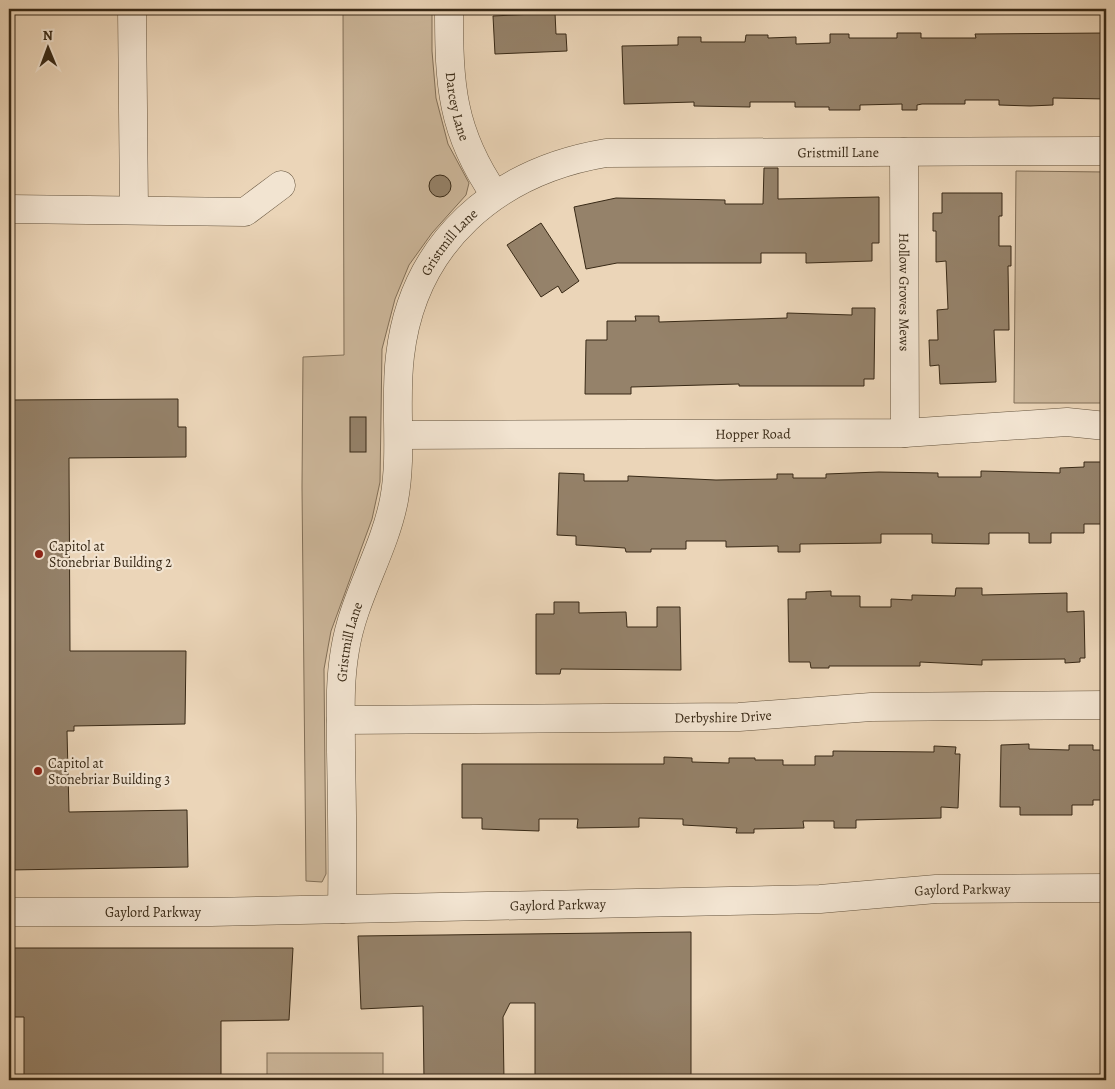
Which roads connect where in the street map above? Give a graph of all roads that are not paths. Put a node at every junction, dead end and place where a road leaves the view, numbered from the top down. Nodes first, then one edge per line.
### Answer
1 (132, 9) edge
2 (448, 9) edge
3 (1106, 151) edge
4 (904, 152) junction
5 (281, 185) dead end
6 (495, 195) junction
7 (9, 209) edge
8 (134, 210) junction
9 (1106, 426) edge
10 (905, 432) junction
11 (399, 435) junction
12 (1106, 705) edge
13 (341, 720) junction
14 (1106, 888) edge
15 (342, 909) junction
16 (9, 912) edge

1 - 8 street
2 - 6 street, Darcey Lane
3 - 4 street, Gristmill Lane
4 - 6 street, Gristmill Lane
4 - 10 street, Hollow Groves Mews
5 - 8 street
6 - 11 street, Gristmill Lane
7 - 8 street
9 - 10 street, Hopper Road
10 - 11 street, Hopper Road
11 - 13 street, Gristmill Lane
12 - 13 street, Derbyshire Drive
13 - 15 street, Gristmill Lane
14 - 15 street, Gaylord Parkway
15 - 16 street, Gaylord Parkway

